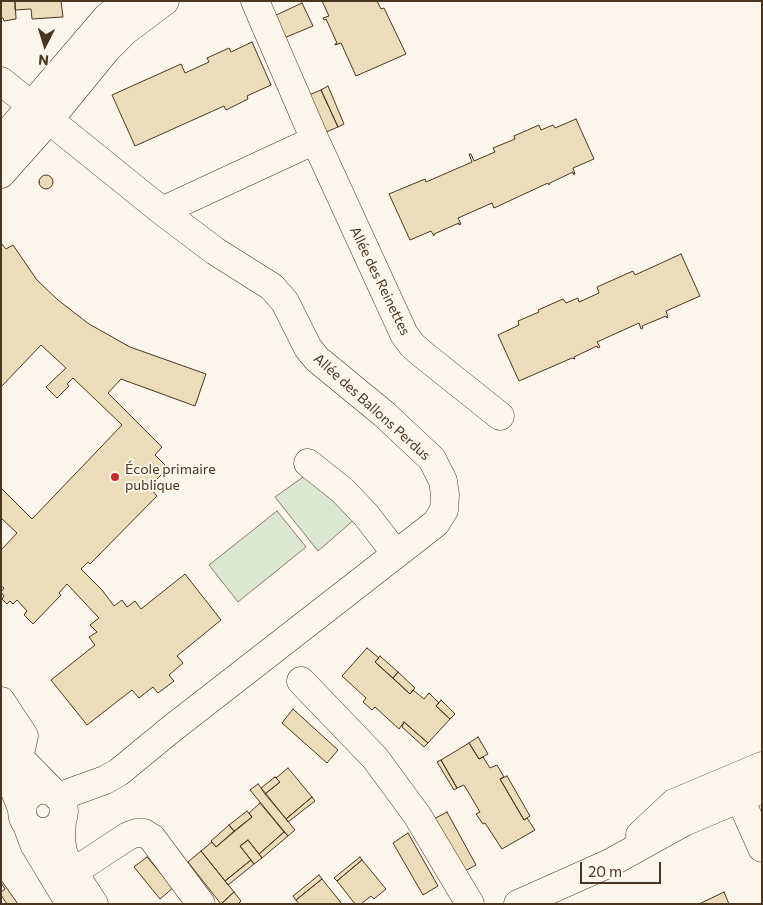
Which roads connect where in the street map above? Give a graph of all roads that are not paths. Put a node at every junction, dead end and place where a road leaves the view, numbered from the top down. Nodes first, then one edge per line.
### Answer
1 (128, 1) edge
2 (255, 1) edge
3 (162, 2) edge
4 (1, 81) edge
5 (41, 113) junction
6 (1, 140) edge
7 (315, 140) junction
8 (1, 174) edge
9 (162, 211) junction
10 (500, 416) dead end
11 (308, 463) dead end
12 (396, 554) junction
13 (301, 681) dead end
14 (1, 701) edge
15 (7, 746) edge
16 (762, 766) edge
17 (745, 789) edge
18 (58, 803) junction
19 (25, 817) junction
20 (762, 848) edge
21 (67, 886) edge
22 (94, 904) edge
23 (201, 904) edge
24 (470, 904) edge
25 (518, 904) edge

1 - 5 street
2 - 7 street, Allée des Reinettes
3 - 5 street
4 - 5 street, Allée des Ballons Perdus
5 - 6 street
5 - 8 street
5 - 9 street, Allée des Ballons Perdus
7 - 9 street
7 - 10 street, Allée des Reinettes
9 - 12 street, Allée des Ballons Perdus
11 - 12 street
12 - 18 street, Allée des Ballons Perdus
13 - 24 street
14 - 15 street
15 - 18 street
15 - 19 street
16 - 17 street
17 - 20 street
17 - 25 street
18 - 19 street
18 - 19 street
18 - 21 street
19 - 21 street
21 - 22 street
21 - 23 street

